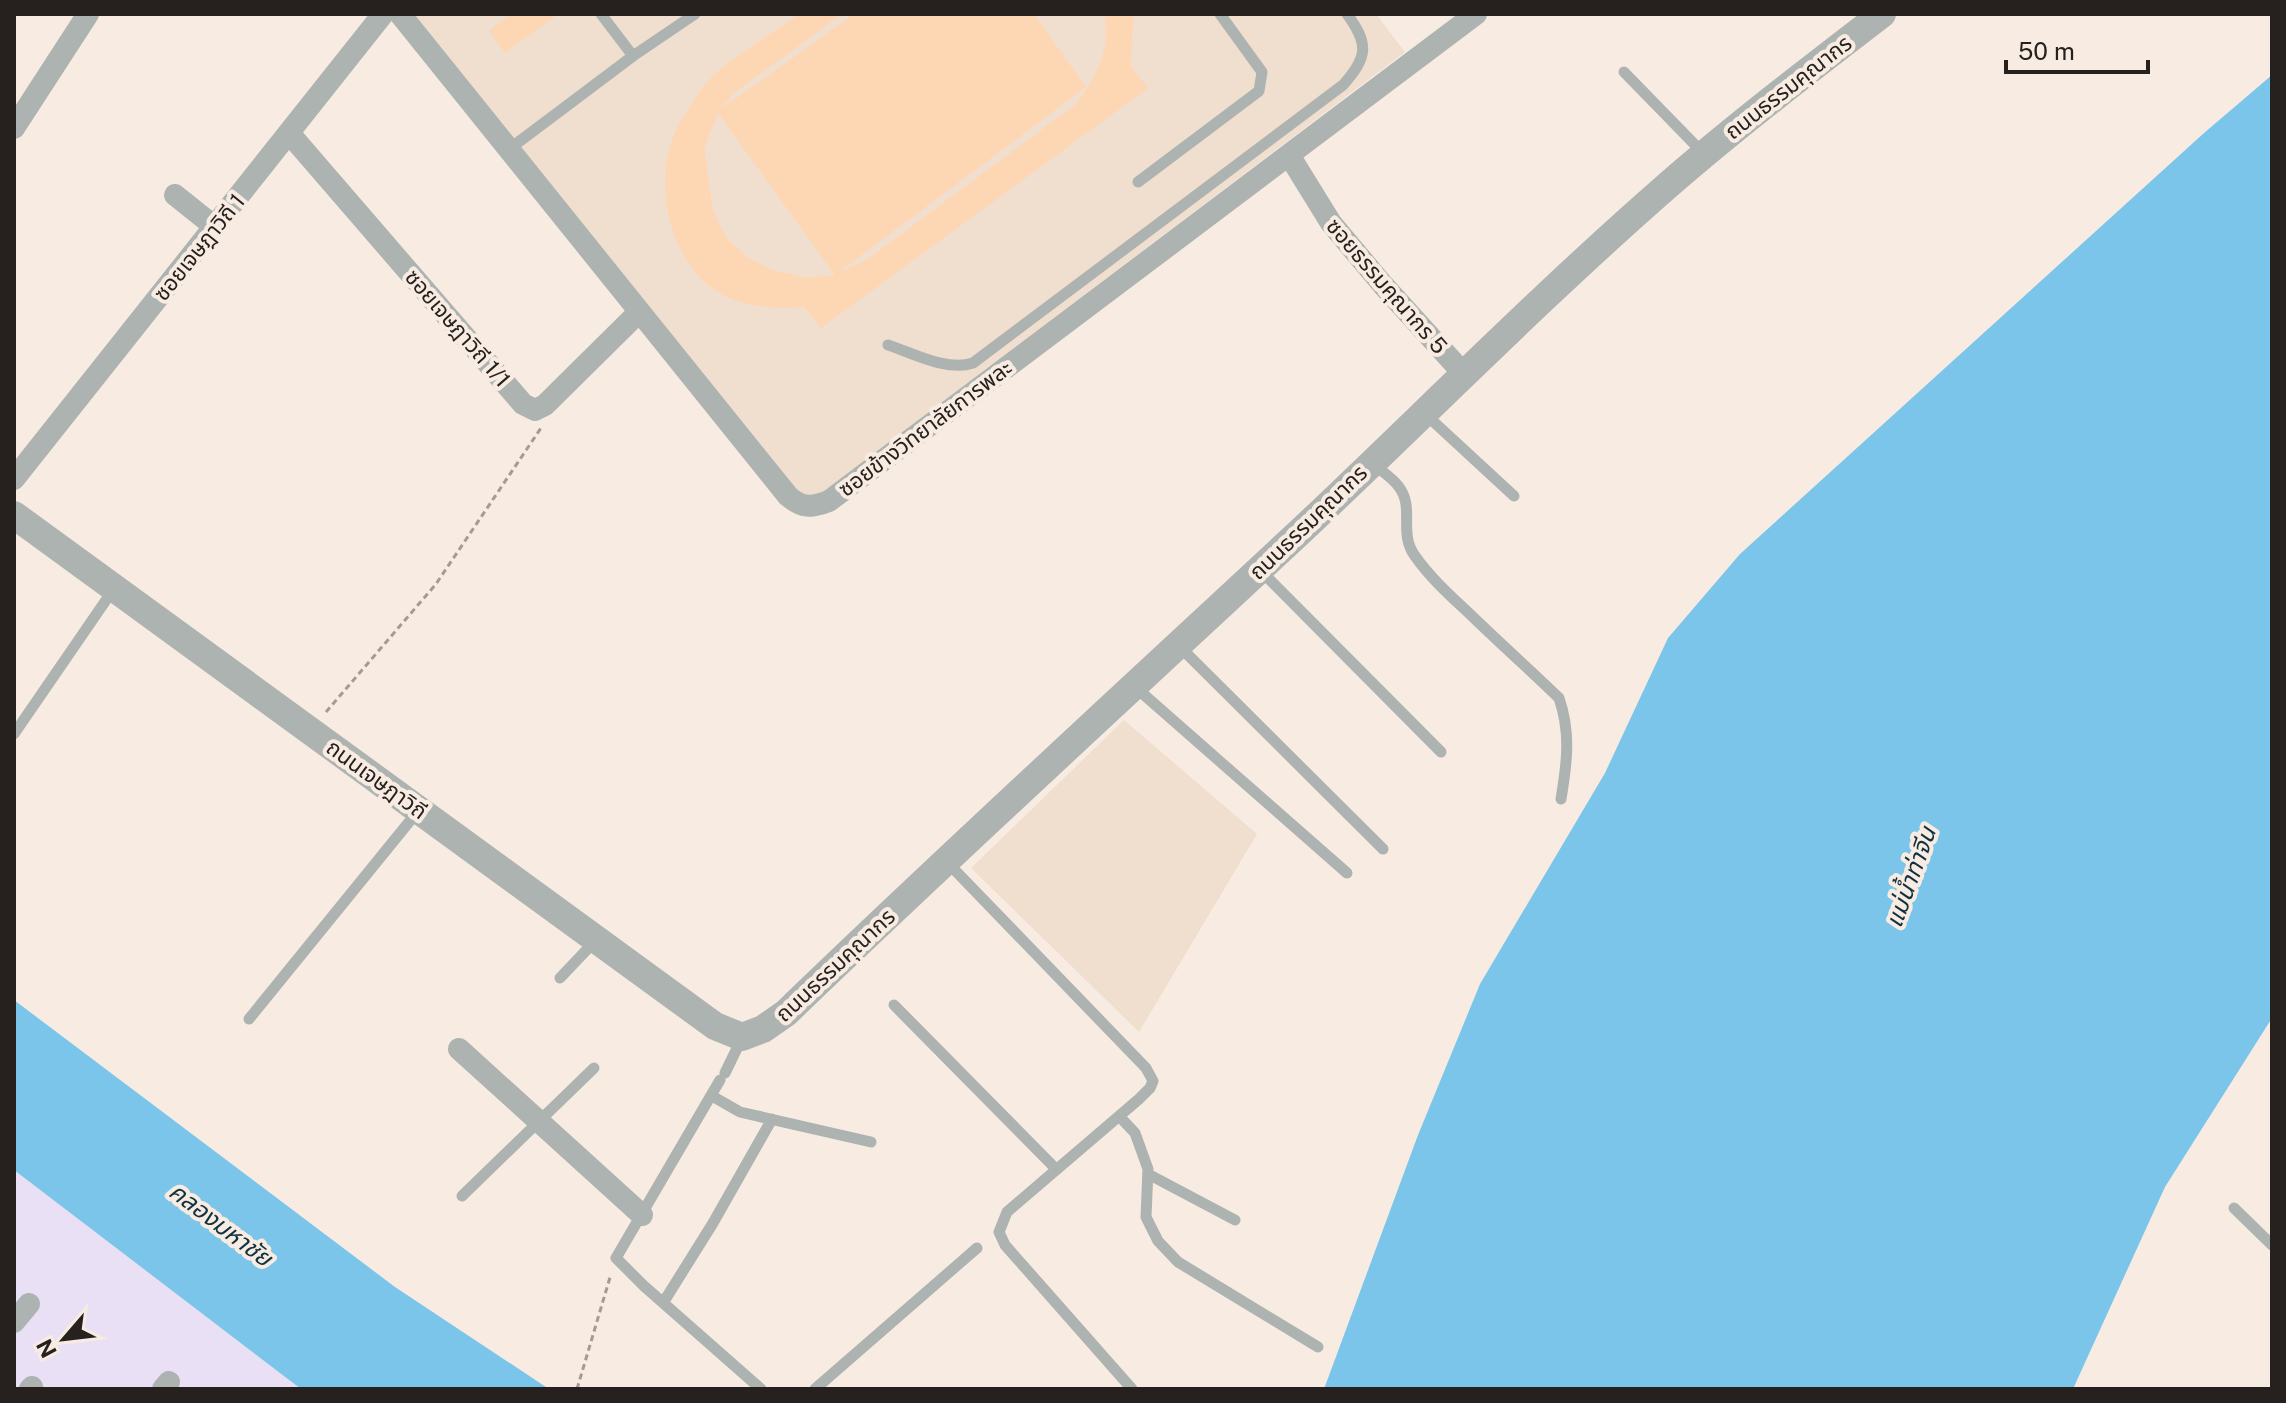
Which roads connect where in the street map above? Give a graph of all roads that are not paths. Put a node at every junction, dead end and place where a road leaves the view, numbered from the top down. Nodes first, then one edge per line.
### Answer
1 (88, 14) edge
2 (383, 14) edge
3 (400, 14) edge
4 (601, 14) edge
5 (695, 14) edge
6 (1220, 14) edge
7 (1347, 14) edge
8 (1476, 14) edge
9 (1882, 14) edge
10 (633, 56) junction
11 (1624, 72) dead end
12 (14, 128) edge
13 (289, 133) junction
14 (508, 150) junction
15 (1705, 154) junction
16 (1289, 155) junction
17 (1138, 182) dead end
18 (175, 195) dead end
19 (215, 227) junction
20 (639, 312) junction
21 (888, 345) dead end
22 (1463, 373) junction
23 (1423, 412) junction
24 (1371, 463) junction
25 (14, 479) edge
26 (1514, 496) dead end
27 (14, 517) edge
28 (1259, 570) junction
29 (114, 588) junction
30 (1178, 645) junction
31 (1133, 686) junction
32 (14, 734) edge
33 (1441, 752) dead end
34 (1561, 799) dead end
35 (419, 810) junction
36 (1383, 849) dead end
37 (945, 860) junction
38 (1347, 873) dead end
39 (597, 940) junction
40 (560, 978) dead end
41 (894, 1005) dead end
42 (249, 1019) dead end
43 (742, 1037) junction
44 (459, 1049) dead end
45 (594, 1068) dead end
46 (712, 1096) junction
47 (1119, 1116) junction
48 (772, 1119) junction
49 (537, 1122) junction
50 (871, 1142) dead end
51 (1056, 1169) junction
52 (1148, 1174) junction
53 (462, 1196) dead end
54 (2234, 1208) dead end
55 (642, 1215) junction
56 (1235, 1220) dead end
57 (2272, 1245) edge
58 (977, 1248) dead end
59 (663, 1303) junction
60 (29, 1304) dead end
61 (14, 1322) edge
62 (1318, 1347) dead end
63 (761, 1389) edge
64 (815, 1389) edge
65 (1132, 1389) edge

1 - 12 street
2 - 13 street, ซอยเจษฎาวิถี 1
3 - 14 street, ซอยข้างวิทยาลัยการพละ
4 - 10 lane
5 - 10 lane
6 - 17 lane
7 - 21 lane
8 - 16 street, ซอยข้างวิทยาลัยการพละ
9 - 15 street, ถนนธรรมคุณากร
10 - 14 lane
11 - 15 lane
13 - 19 street, ซอยเจษฎาวิถี 1
13 - 20 street, ซอยเจษฎาวิถี 1/1
14 - 20 street, ซอยข้างวิทยาลัยการพละ
15 - 22 street, ถนนธรรมคุณากร
16 - 20 street, ซอยข้างวิทยาลัยการพละ
16 - 22 street, ซอยธรรมคุณากร 5
18 - 19 street
19 - 25 street, ซอยเจษฎาวิถี 1
22 - 23 street, ถนนธรรมคุณากร
23 - 24 street, ถนนธรรมคุณากร
23 - 26 lane
24 - 28 street, ถนนธรรมคุณากร
24 - 34 lane
27 - 29 street, ถนนเจษฎาวิถี
28 - 30 street, ถนนธรรมคุณากร
28 - 33 lane
29 - 32 lane
29 - 35 street, ถนนเจษฎาวิถี
30 - 31 street, ถนนธรรมคุณากร
30 - 36 lane
31 - 37 street, ถนนธรรมคุณากร
31 - 38 lane
35 - 39 street, ถนนเจษฎาวิถี
35 - 42 lane
37 - 43 street, ถนนธรรมคุณากร
37 - 47 lane
39 - 40 lane
39 - 43 street, ถนนเจษฎาวิถี
41 - 51 lane
43 - 46 lane
44 - 49 street
45 - 49 lane
46 - 48 lane
46 - 55 lane
47 - 51 lane
47 - 52 lane
48 - 50 lane
48 - 59 lane
49 - 53 lane
49 - 55 street
51 - 65 lane
52 - 56 lane
52 - 62 lane
54 - 57 lane
55 - 59 lane
58 - 64 lane
59 - 63 lane
60 - 61 street

